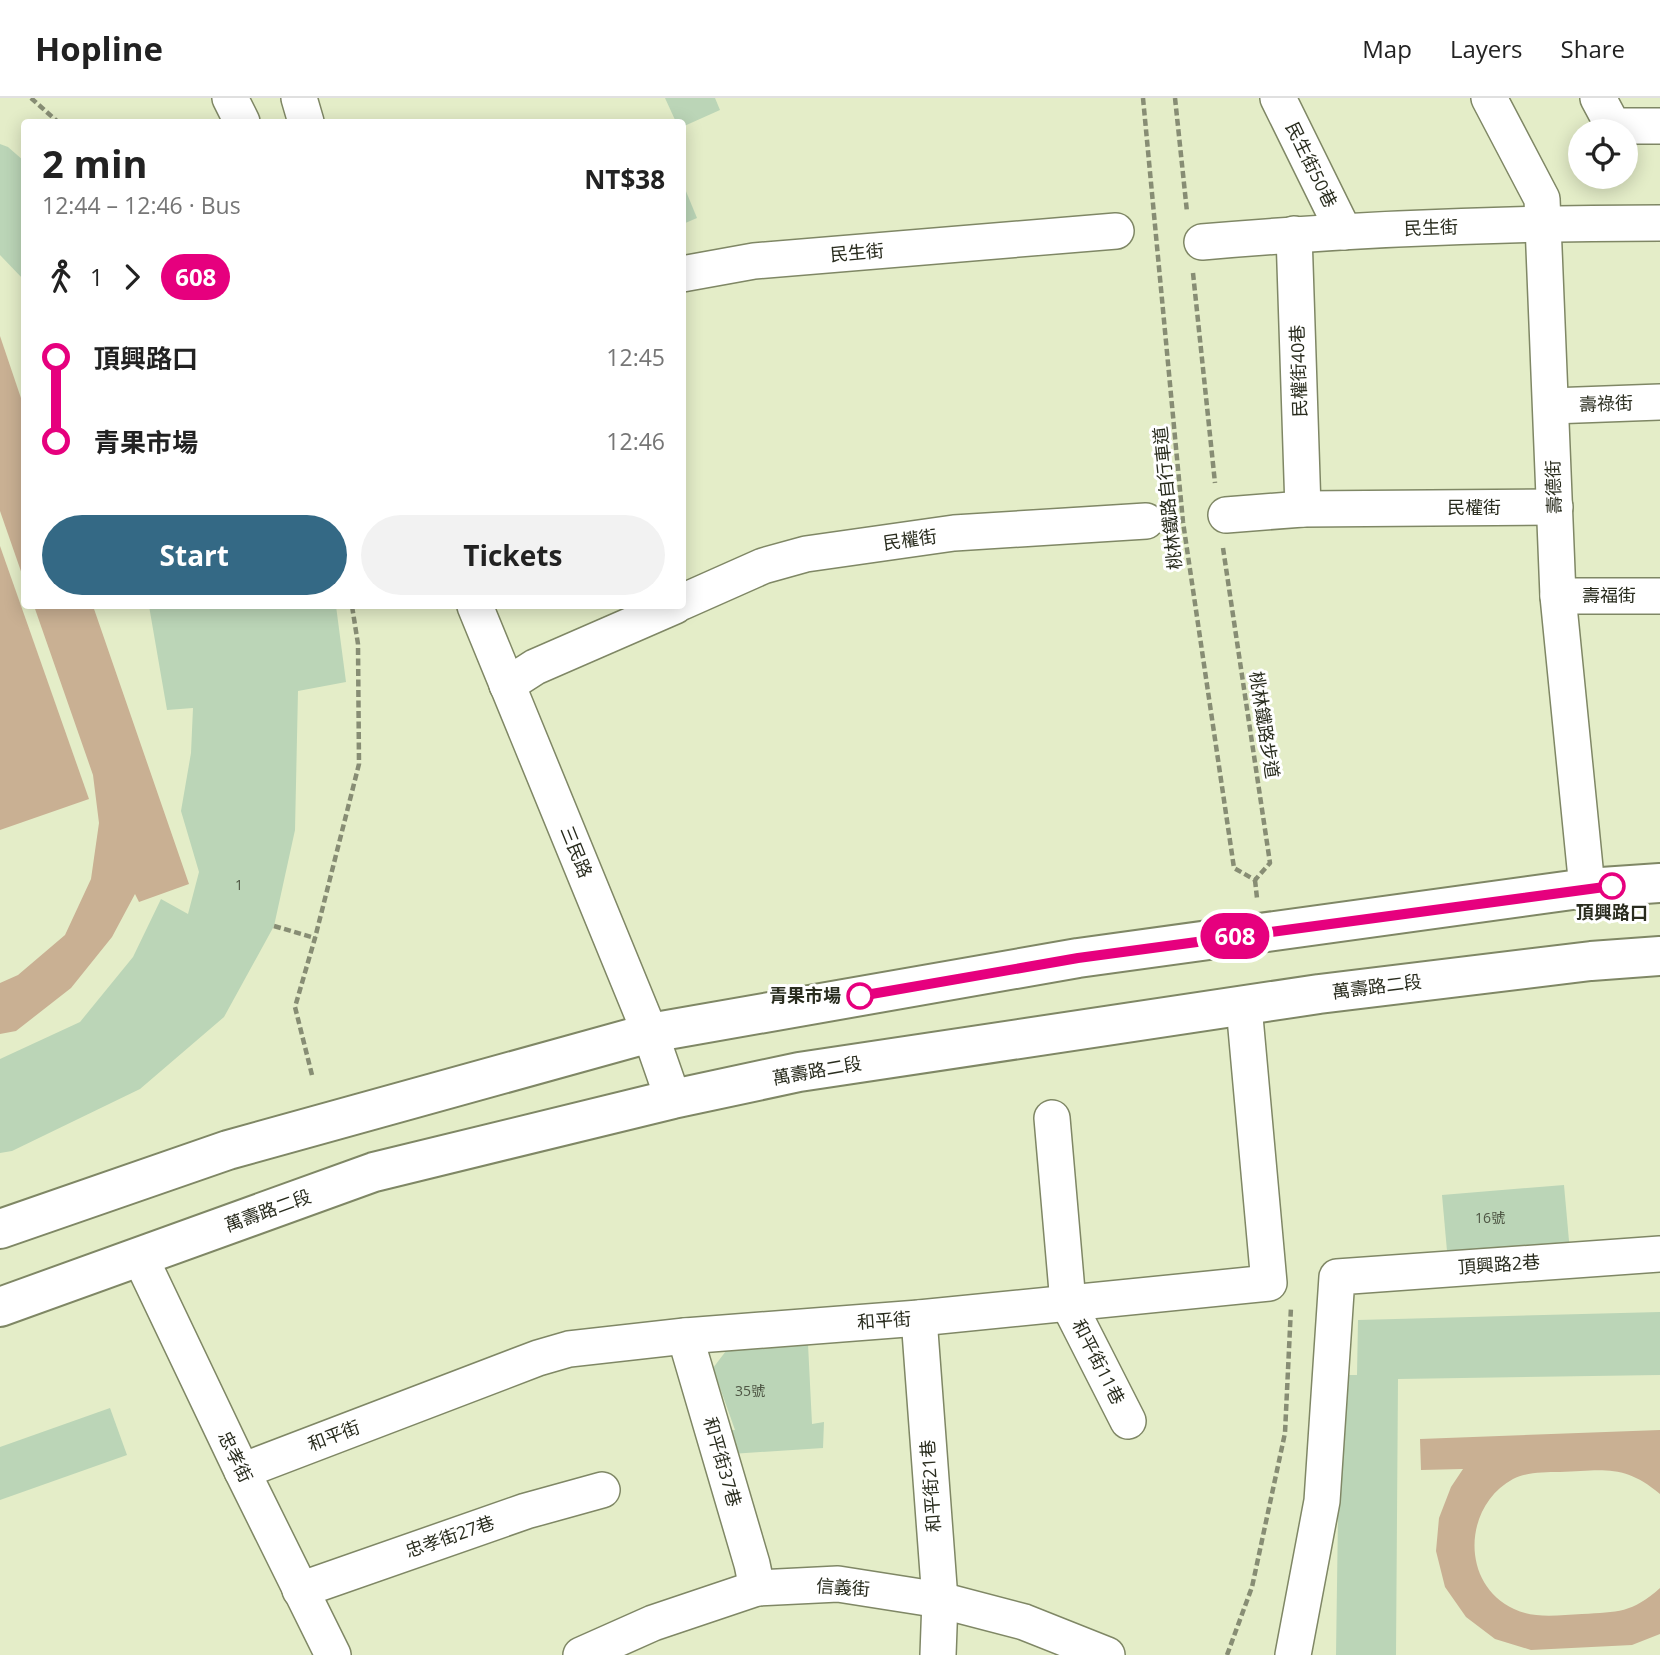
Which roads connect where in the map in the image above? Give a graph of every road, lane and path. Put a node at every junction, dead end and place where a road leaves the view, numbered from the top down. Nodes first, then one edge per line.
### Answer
1 (31, 98) edge
2 (230, 98) edge
3 (299, 98) edge
4 (1143, 98) edge
5 (1175, 98) edge
6 (1278, 98) edge
7 (1489, 98) edge
8 (1598, 98) edge
9 (55, 119) edge
10 (240, 119) edge
11 (305, 119) edge
12 (1660, 126) edge
13 (1184, 184) dead end
14 (1544, 223) junction
15 (1660, 223) edge
16 (1116, 231) dead end
17 (1344, 232) junction
18 (1294, 234) junction
19 (1197, 256) joint
20 (686, 273) edge
21 (1660, 402) edge
22 (1551, 406) junction
23 (1221, 501) joint
24 (1555, 507) junction
25 (1303, 509) junction
26 (1146, 521) dead end
27 (1226, 569) dead end
28 (1558, 596) junction
29 (1660, 596) edge
30 (686, 600) edge
31 (352, 609) edge
32 (476, 609) edge
33 (668, 609) edge
34 (507, 685) junction
35 (1255, 880) joint
36 (1660, 883) edge
37 (1587, 888) junction
38 (274, 926) dead end
39 (315, 938) junction
40 (1660, 956) edge
41 (1244, 1006) junction
42 (650, 1033) junction
43 (312, 1075) dead end
44 (673, 1100) junction
45 (1052, 1118) dead end
46 (0, 1229) edge
47 (1660, 1254) edge
48 (140, 1257) junction
49 (1292, 1297) dead end
50 (1068, 1303) junction
51 (0, 1307) edge
52 (919, 1318) junction
53 (685, 1336) junction
54 (1128, 1421) dead end
55 (242, 1471) junction
56 (602, 1490) dead end
57 (757, 1588) junction
58 (300, 1590) junction
59 (940, 1600) junction
60 (333, 1655) edge
61 (581, 1655) edge
62 (938, 1655) edge
63 (1107, 1655) edge
64 (1227, 1655) edge
65 (1293, 1655) edge

1 - 9 path
2 - 10 street
3 - 11 street
4 - 35 path, 桃林鐵路自行車道
5 - 13 path
6 - 17 street, 民生街50巷
7 - 14 street, 壽德街
8 - 12 street
14 - 15 street, 民生街
14 - 17 street, 民生街
14 - 22 street, 壽德街
16 - 20 street, 民生街
17 - 18 street, 民生街
18 - 19 street, 民生街
18 - 25 street, 民權街40巷
19 - 23 path
21 - 22 street, 壽祿街
22 - 24 street, 壽德街
23 - 25 street, 民權街
24 - 25 street, 民權街
24 - 28 street, 壽德街
26 - 30 street, 民權街
27 - 35 path, 桃林鐵路步道
28 - 29 street, 壽福街
28 - 37 street, 壽德街
31 - 39 path
32 - 34 street, 三民路
33 - 34 street
34 - 42 street, 三民路
36 - 37 main road
37 - 42 main road
38 - 39 path
39 - 43 path
40 - 41 main road, 萬壽路二段
41 - 44 main road, 萬壽路二段
41 - 50 street, 和平街
42 - 44 street, 三民路
42 - 46 main road
44 - 48 main road, 萬壽路二段
45 - 50 street
47 - 65 street, 頂興路2巷
48 - 51 main road, 萬壽路二段
48 - 55 street, 忠孝街
49 - 64 path
50 - 52 street, 和平街
50 - 54 street, 和平街11巷
52 - 53 street, 和平街
52 - 59 street, 和平街21巷
53 - 55 street, 和平街
53 - 57 street, 和平街37巷
55 - 58 street, 忠孝街
56 - 58 street, 忠孝街27巷
57 - 59 street, 信義街
57 - 61 street, 信義街
58 - 60 street, 忠孝街
59 - 62 street, 和平街21巷
59 - 63 street, 信義街

